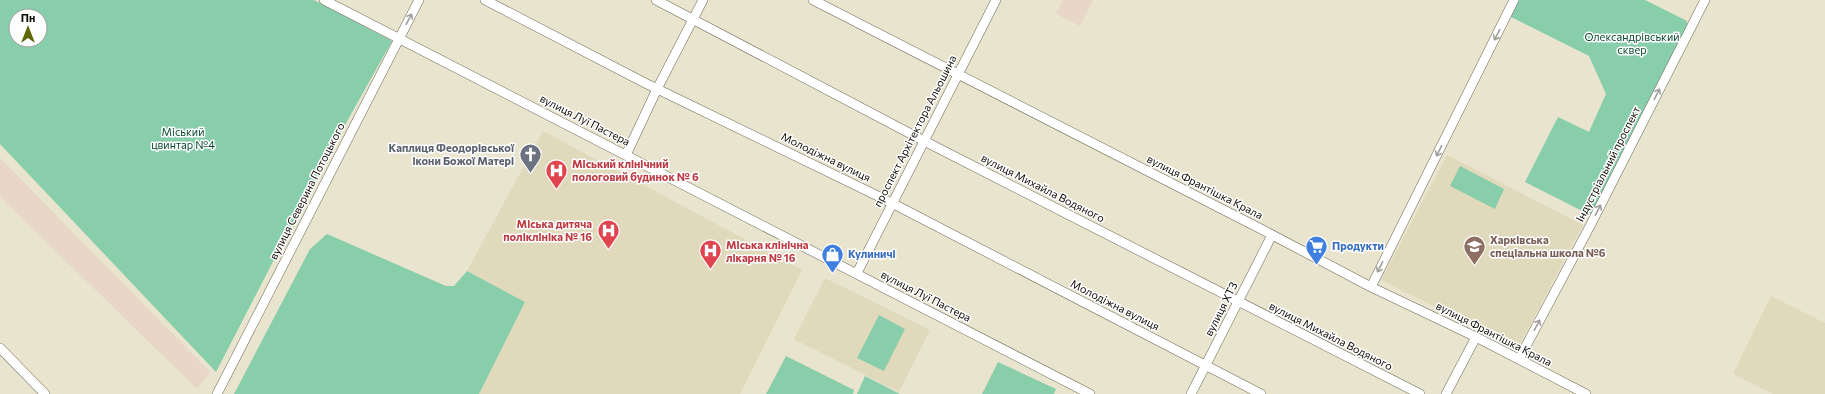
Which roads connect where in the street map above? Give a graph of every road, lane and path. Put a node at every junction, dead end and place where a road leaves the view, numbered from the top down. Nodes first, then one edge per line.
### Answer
1 (324, 0) edge
2 (419, 0) edge
3 (485, 0) edge
4 (656, 0) edge
5 (703, 0) edge
6 (813, 0) edge
7 (996, 0) edge
8 (1514, 0) edge
9 (1705, 0) edge
10 (693, 18) junction
11 (398, 38) junction
12 (958, 74) junction
13 (657, 88) junction
14 (924, 140) junction
15 (626, 155) junction
16 (892, 203) junction
17 (1272, 235) junction
18 (857, 273) junction
19 (1371, 287) junction
20 (1238, 302) junction
21 (1476, 337) junction
22 (0, 348) edge
23 (1519, 359) junction
24 (1206, 365) junction
25 (45, 394) edge
26 (218, 394) edge
27 (1089, 394) edge
28 (1191, 394) edge
29 (1261, 394) edge
30 (1420, 394) edge
31 (1446, 394) edge
32 (1586, 394) edge

1 - 11 street, вулиця Луї Пастера
11 -> 2 street, вулиця Северина Потоцького
3 - 13 street, Молодіжна вулиця
4 - 10 street, вулиця Михайла Водяного
5 - 10 street
6 - 12 street, вулиця Франтішка Крала
7 - 12 street, проспект Архітектора Альошина
8 -> 19 street
23 -> 9 street, Індустріальний проспект
10 - 13 street
10 - 14 street, вулиця Михайла Водяного
11 - 15 street, вулиця Луї Пастера
11 - 26 street, вулиця Северина Потоцького
12 - 14 street, проспект Архітектора Альошина
12 - 17 street, вулиця Франтішка Крала
13 - 15 street
13 - 16 street, Молодіжна вулиця
14 - 16 street, проспект Архітектора Альошина
14 - 20 street, вулиця Михайла Водяного
15 - 18 street, вулиця Луї Пастера
16 - 18 street, проспект Архітектора Альошина
16 - 24 street, Молодіжна вулиця
17 - 19 street, вулиця Франтішка Крала
17 - 20 street, вулиця ХТЗ
18 - 27 street, вулиця Луї Пастера
19 - 21 street, вулиця Франтішка Крала
20 - 24 street, вулиця ХТЗ
20 - 30 street, вулиця Михайла Водяного
21 - 23 street, вулиця Франтішка Крала
21 - 31 street
22 - 25 street
23 - 32 street, вулиця Франтішка Крала
24 - 28 street, вулиця ХТЗ
24 - 29 street, Молодіжна вулиця

